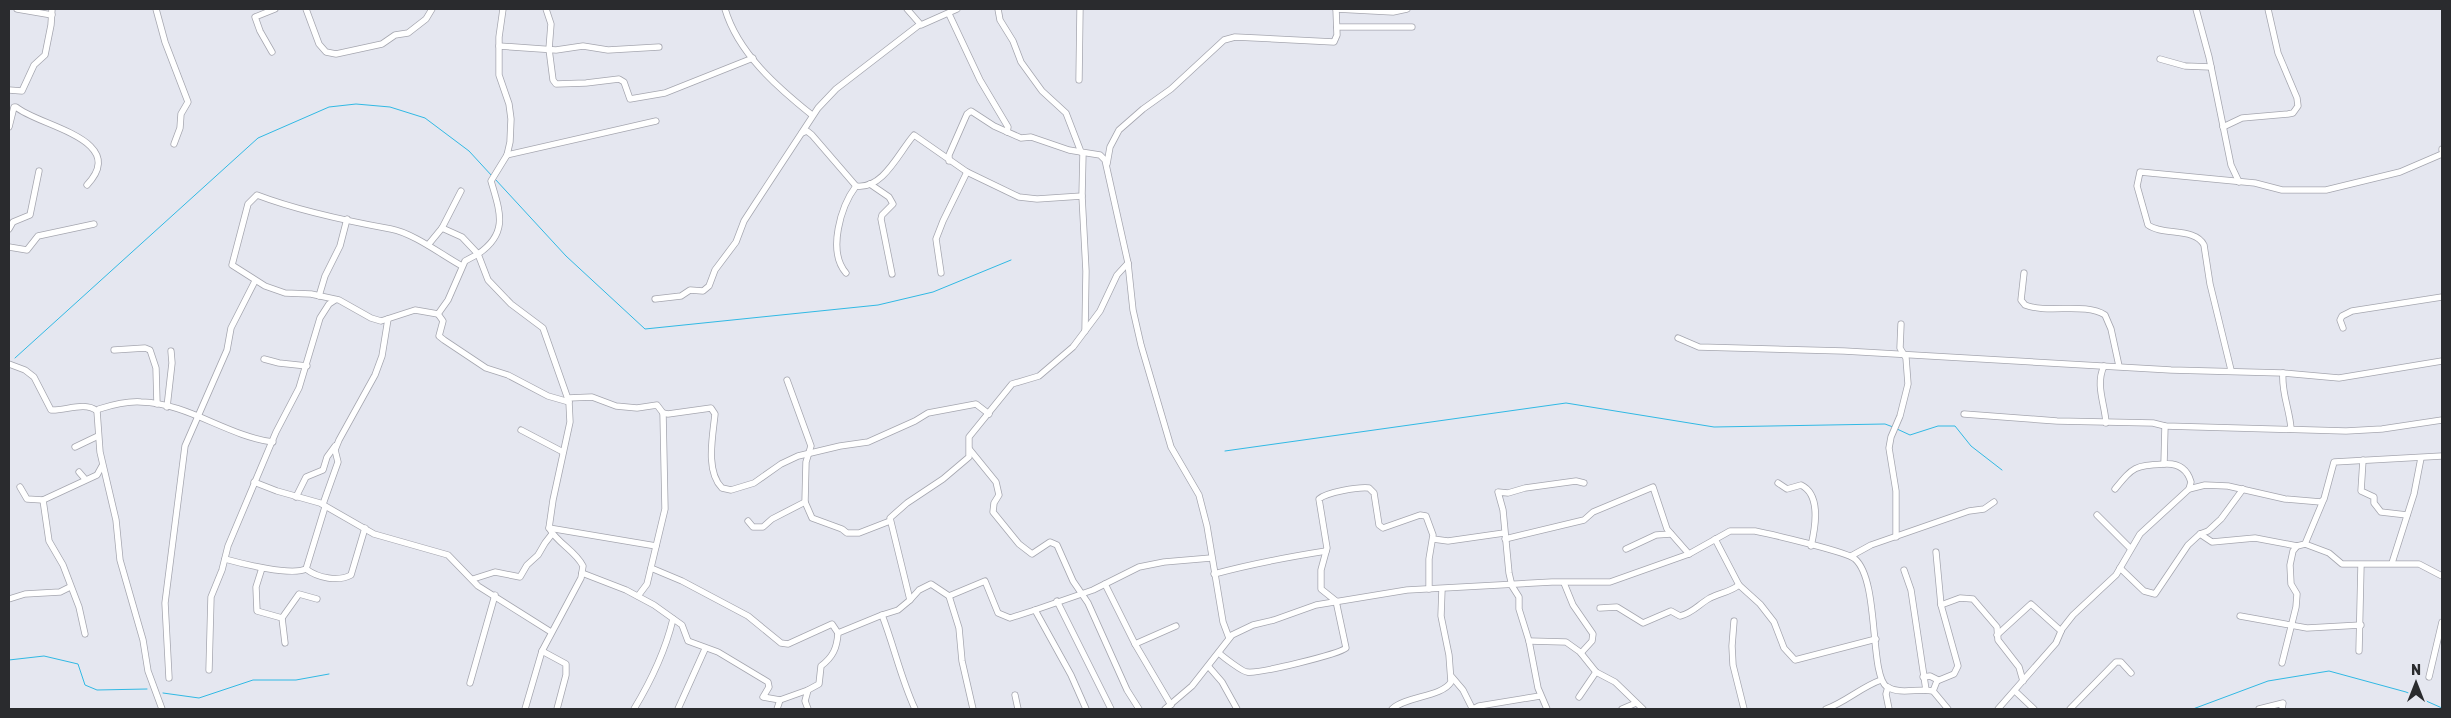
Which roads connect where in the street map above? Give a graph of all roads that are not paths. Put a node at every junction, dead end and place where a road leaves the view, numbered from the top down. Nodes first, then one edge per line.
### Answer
1 (17, 9) edge
2 (156, 9) edge
3 (275, 9) edge
4 (306, 9) edge
5 (432, 9) edge
6 (503, 9) edge
7 (546, 9) edge
8 (725, 9) edge
9 (907, 9) edge
10 (957, 9) edge
11 (998, 9) edge
12 (1080, 9) edge
13 (1336, 9) edge
14 (1407, 9) edge
15 (2196, 9) edge
16 (2268, 9) edge
17 (52, 12) edge
18 (949, 14) junction
19 (919, 24) junction
20 (1337, 26) junction
21 (1412, 27) dead end
22 (499, 46) junction
23 (658, 47) dead end
24 (549, 49) junction
25 (272, 52) dead end
26 (753, 58) junction
27 (2160, 59) dead end
28 (2211, 67) junction
29 (1079, 80) dead end
30 (9, 90) edge
31 (812, 115) junction
32 (656, 121) dead end
33 (9, 126) edge
34 (2223, 127) junction
35 (1007, 132) junction
36 (802, 134) junction
37 (174, 144) dead end
38 (1082, 152) junction
39 (2442, 154) edge
40 (507, 155) junction
41 (949, 161) junction
42 (1107, 165) junction
43 (39, 171) dead end
44 (967, 172) junction
45 (2239, 182) junction
46 (870, 184) junction
47 (87, 185) dead end
48 (856, 186) junction
49 (461, 191) dead end
50 (1082, 196) junction
51 (347, 219) junction
52 (94, 224) dead end
53 (442, 228) junction
54 (9, 229) edge
55 (428, 246) junction
56 (9, 247) edge
57 (478, 254) junction
58 (1128, 263) junction
59 (462, 266) junction
60 (846, 273) dead end
61 (2024, 273) dead end
62 (892, 274) dead end
63 (941, 274) dead end
64 (255, 281) junction
65 (319, 296) junction
66 (2442, 297) edge
67 (655, 299) dead end
68 (335, 300) junction
69 (438, 314) junction
70 (388, 320) junction
71 (1901, 324) dead end
72 (2343, 328) dead end
73 (1085, 332) junction
74 (1678, 338) dead end
75 (114, 350) dead end
76 (171, 350) dead end
77 (1903, 356) junction
78 (264, 359) dead end
79 (2442, 361) edge
80 (9, 364) edge
81 (307, 366) junction
82 (2104, 366) junction
83 (2119, 366) junction
84 (2232, 370) junction
85 (2283, 373) junction
86 (788, 380) dead end
87 (569, 400) junction
88 (157, 404) junction
89 (167, 407) junction
90 (97, 411) junction
91 (663, 413) junction
92 (989, 414) junction
93 (1964, 414) dead end
94 (199, 416) junction
95 (2442, 420) edge
96 (2106, 423) junction
97 (2165, 426) junction
98 (2291, 429) junction
99 (521, 430) dead end
100 (98, 436) junction
101 (339, 440) junction
102 (273, 442) junction
103 (75, 447) dead end
104 (970, 450) junction
105 (563, 452) junction
106 (810, 452) junction
107 (2442, 456) edge
108 (2421, 458) junction
109 (2364, 460) junction
110 (2164, 464) junction
111 (102, 466) junction
112 (79, 472) dead end
113 (85, 480) junction
114 (254, 482) junction
115 (1584, 483) dead end
116 (1778, 483) dead end
117 (20, 487) dead end
118 (2115, 489) dead end
119 (2189, 489) junction
120 (2243, 489) junction
121 (296, 497) junction
122 (43, 500) junction
123 (2323, 501) junction
124 (805, 502) junction
125 (1994, 502) dead end
126 (324, 506) junction
127 (2097, 515) dead end
128 (2407, 515) junction
129 (748, 521) dead end
130 (890, 522) junction
131 (365, 528) junction
132 (549, 528) junction
133 (552, 534) junction
134 (1670, 534) junction
135 (2200, 534) junction
136 (1504, 536) junction
137 (1896, 537) junction
138 (1433, 539) junction
139 (1715, 539) junction
140 (2305, 544) junction
141 (656, 546) junction
142 (1811, 546) junction
143 (2297, 546) junction
144 (2130, 548) junction
145 (1626, 549) dead end
146 (1326, 551) junction
147 (1936, 552) dead end
148 (1689, 554) junction
149 (1851, 556) junction
150 (1211, 558) junction
151 (225, 559) junction
152 (2392, 563) junction
153 (2361, 565) junction
154 (262, 568) junction
155 (651, 568) junction
156 (2120, 568) junction
157 (306, 570) junction
158 (1904, 570) dead end
159 (582, 573) junction
160 (1214, 574) junction
161 (2442, 576) edge
162 (473, 579) junction
163 (1564, 582) junction
164 (1104, 584) junction
165 (1739, 585) junction
166 (1512, 586) junction
167 (70, 587) junction
168 (1429, 589) junction
169 (1442, 589) junction
170 (1081, 594) junction
171 (495, 595) junction
172 (638, 596) junction
173 (949, 596) junction
174 (9, 599) edge
175 (317, 599) dead end
176 (910, 600) junction
177 (1057, 601) junction
178 (1336, 601) junction
179 (1942, 606) junction
180 (1600, 608) dead end
181 (1035, 610) junction
182 (882, 615) junction
183 (2240, 616) dead end
184 (282, 618) junction
185 (673, 619) junction
186 (1734, 621) dead end
187 (2442, 622) edge
188 (2291, 625) junction
189 (2361, 625) junction
190 (1176, 626) dead end
191 (2061, 631) junction
192 (551, 632) junction
193 (2441, 632) edge
194 (838, 633) junction
195 (85, 634) dead end
196 (1997, 635) junction
197 (1229, 638) junction
198 (1876, 639) junction
199 (1529, 641) junction
200 (284, 643) dead end
201 (1135, 644) junction
202 (705, 649) junction
203 (542, 651) junction
204 (2359, 651) dead end
205 (1219, 653) junction
206 (1581, 653) junction
207 (2282, 663) dead end
208 (1209, 667) junction
209 (209, 670) dead end
210 (1596, 672) junction
211 (2131, 673) dead end
212 (1452, 677) junction
213 (1923, 677) junction
214 (2429, 677) dead end
215 (169, 678) dead end
216 (1881, 680) junction
217 (1938, 680) junction
218 (2023, 682) junction
219 (470, 683) dead end
220 (1888, 687) junction
221 (808, 690) junction
222 (1930, 690) junction
223 (2015, 691) junction
224 (1015, 695) dead end
225 (1540, 696) junction
226 (1578, 697) dead end
227 (780, 700) junction
228 (1636, 703) junction
229 (1169, 708) edge
230 (1472, 708) edge
231 (162, 709) edge
232 (524, 709) edge
233 (557, 709) edge
234 (634, 709) edge
235 (678, 709) edge
236 (777, 709) edge
237 (808, 709) edge
238 (915, 709) edge
239 (973, 709) edge
240 (1018, 709) edge
241 (1086, 709) edge
242 (1111, 709) edge
243 (1139, 709) edge
244 (1237, 709) edge
245 (1392, 709) edge
246 (1548, 709) edge
247 (1622, 709) edge
248 (1643, 709) edge
249 (1744, 709) edge
250 (1826, 709) edge
251 (1889, 709) edge
252 (1948, 709) edge
253 (1998, 709) edge
254 (2034, 709) edge
255 (2070, 709) edge
256 (2259, 709) edge
257 (2282, 709) edge

1 - 17 street
2 - 37 street
3 - 25 street
4 - 5 street
6 - 22 street
7 - 24 street
8 - 26 street
9 - 19 street
10 - 18 street
11 - 38 street
12 - 29 street
13 - 14 street
13 - 20 street
15 - 28 street
16 - 34 street
17 - 30 street
18 - 19 street
18 - 35 street
19 - 31 street
20 - 21 street
20 - 42 street
22 - 24 street
22 - 40 street
23 - 24 street
24 - 26 street
26 - 31 street
27 - 28 street
28 - 34 street
31 - 36 street
32 - 40 street
33 - 47 street
34 - 45 street
35 - 38 street
35 - 41 street
36 - 48 street
36 - 67 street
38 - 42 street
38 - 50 street
39 - 45 street
40 - 57 street
41 - 44 street
41 - 46 street
42 - 58 street
43 - 54 street
44 - 50 street
44 - 63 street
45 - 84 street
46 - 48 street
46 - 62 street
48 - 60 street
49 - 53 street
50 - 73 street
51 - 55 street
51 - 64 street
51 - 65 street
52 - 56 street
53 - 55 street
53 - 57 street
55 - 59 street
57 - 59 street
57 - 87 street
58 - 73 street
58 - 150 street
59 - 69 street
61 - 83 street
64 - 65 street
64 - 94 street
65 - 68 street
66 - 72 street
68 - 70 street
68 - 81 street
69 - 70 street
69 - 87 street
70 - 101 street
71 - 77 street
73 - 92 street
74 - 77 street
75 - 88 street
76 - 89 street
77 - 82 street
77 - 137 street
78 - 81 street
79 - 85 street
80 - 90 street
81 - 102 street
82 - 83 street
82 - 96 street
83 - 84 street
84 - 85 street
85 - 98 street
86 - 106 street
87 - 91 street
87 - 105 street
88 - 89 street
88 - 90 street
89 - 94 street
90 - 100 street
91 - 106 street
91 - 141 street
92 - 104 street
92 - 106 street
93 - 96 street
94 - 102 street
94 - 215 street
95 - 98 street
96 - 97 street
97 - 98 street
97 - 110 street
99 - 105 street
100 - 103 street
100 - 111 street
101 - 121 street
101 - 126 street
102 - 114 street
104 - 130 street
104 - 170 street
105 - 132 street
106 - 124 street
107 - 108 street
108 - 109 street
108 - 128 street
109 - 123 street
109 - 128 street
110 - 118 street
110 - 119 street
111 - 113 street
111 - 231 street
112 - 113 street
113 - 122 street
114 - 121 street
114 - 151 street
115 - 136 street
116 - 142 street
117 - 122 street
119 - 120 street
119 - 144 street
120 - 123 street
120 - 135 street
121 - 126 street
122 - 167 street
123 - 140 street
124 - 129 street
124 - 130 street
125 - 137 street
126 - 131 street
126 - 157 street
127 - 144 street
128 - 152 street
130 - 176 street
131 - 157 street
131 - 162 street
132 - 133 street
132 - 141 street
133 - 159 street
133 - 162 street
134 - 136 street
134 - 145 street
134 - 148 street
135 - 143 street
135 - 156 street
136 - 138 street
136 - 166 street
137 - 149 street
138 - 146 street
138 - 168 street
139 - 142 street
139 - 148 street
139 - 165 street
140 - 143 street
140 - 153 street
141 - 155 street
142 - 149 street
143 - 188 street
144 - 156 street
146 - 160 street
146 - 178 street
147 - 179 street
148 - 163 street
149 - 198 street
150 - 160 street
150 - 164 street
151 - 154 street
151 - 209 street
152 - 153 street
152 - 161 street
153 - 189 street
154 - 157 street
154 - 184 street
155 - 172 street
155 - 194 street
156 - 191 street
158 - 213 street
159 - 172 street
159 - 192 street
160 - 197 street
162 - 171 street
163 - 166 street
163 - 206 street
164 - 170 street
164 - 201 street
165 - 180 street
165 - 198 street
166 - 169 street
166 - 199 street
167 - 174 street
167 - 195 street
168 - 169 street
168 - 178 street
169 - 212 street
170 - 177 street
170 - 243 street
171 - 192 street
171 - 219 street
172 - 185 street
173 - 176 street
173 - 181 street
173 - 239 street
175 - 184 street
176 - 182 street
177 - 181 street
177 - 242 street
178 - 197 street
178 - 205 street
179 - 196 street
179 - 217 street
181 - 241 street
182 - 194 street
182 - 238 street
183 - 188 street
184 - 200 street
185 - 202 street
185 - 234 street
186 - 249 street
187 - 193 street
188 - 189 street
188 - 207 street
189 - 204 street
190 - 201 street
191 - 196 street
191 - 218 street
192 - 203 street
193 - 214 street
194 - 221 street
196 - 218 street
197 - 205 street
198 - 216 street
199 - 206 street
199 - 225 street
201 - 229 street
202 - 227 street
202 - 235 street
203 - 232 street
203 - 233 street
205 - 208 street
206 - 210 street
208 - 229 street
208 - 244 street
210 - 226 street
210 - 228 street
211 - 255 street
212 - 230 street
212 - 245 street
213 - 217 street
213 - 222 street
216 - 220 street
216 - 250 street
217 - 222 street
218 - 223 street
220 - 222 street
220 - 251 street
221 - 227 street
221 - 237 street
222 - 252 street
223 - 253 street
223 - 254 street
224 - 240 street
225 - 230 street
225 - 246 street
227 - 236 street
228 - 247 street
228 - 248 street
256 - 257 street

